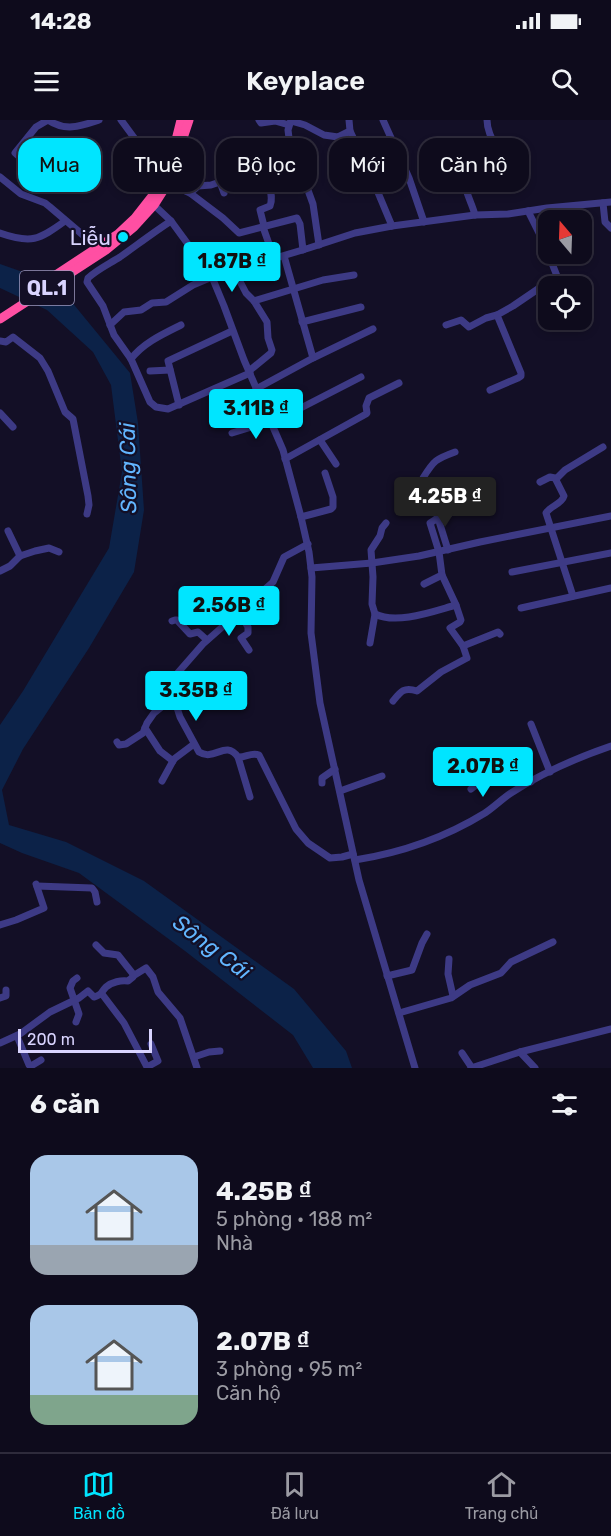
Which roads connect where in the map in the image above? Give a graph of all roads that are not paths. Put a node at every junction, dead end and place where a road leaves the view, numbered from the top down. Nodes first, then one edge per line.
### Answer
1 (98, 120) edge
2 (121, 120) edge
3 (181, 120) edge
4 (189, 120) edge
5 (259, 120) edge
6 (349, 120) edge
7 (383, 120) edge
8 (487, 120) edge
9 (291, 122) edge
10 (350, 131) junction
11 (27, 138) edge
12 (134, 138) edge
13 (176, 138) edge
14 (182, 138) edge
15 (0, 177) edge
16 (156, 192) edge
17 (160, 192) edge
18 (272, 192) edge
19 (190, 193) joint
20 (224, 193) dead end
21 (611, 202) edge
22 (603, 203) junction
23 (154, 205) junction
24 (528, 211) junction
25 (475, 215) junction
26 (64, 221) junction
27 (171, 221) junction
28 (424, 222) junction
29 (263, 226) junction
30 (392, 226) junction
31 (611, 228) edge
32 (0, 233) edge
33 (127, 234) junction
34 (135, 245) junction
35 (319, 245) junction
36 (303, 250) junction
37 (96, 252) junction
38 (284, 256) junction
39 (274, 258) junction
40 (114, 260) junction
41 (234, 270) junction
42 (354, 275) dead end
43 (212, 277) junction
44 (293, 290) junction
45 (254, 301) junction
46 (361, 307) dead end
47 (0, 312) edge
48 (497, 315) junction
49 (0, 319) edge
50 (302, 322) junction
51 (110, 325) junction
52 (181, 325) dead end
53 (446, 325) dead end
54 (372, 329) dead end
55 (232, 331) junction
56 (0, 341) edge
57 (314, 358) junction
58 (131, 359) junction
59 (170, 370) junction
60 (150, 371) dead end
61 (250, 372) junction
62 (360, 377) dead end
63 (399, 383) dead end
64 (256, 389) junction
65 (490, 390) dead end
66 (179, 405) junction
67 (0, 413) edge
68 (272, 423) junction
69 (13, 427) dead end
70 (232, 434) dead end
71 (320, 440) junction
72 (603, 447) dead end
73 (455, 452) dead end
74 (285, 459) junction
75 (336, 464) dead end
76 (325, 473) dead end
77 (556, 479) junction
78 (540, 482) dead end
79 (466, 489) dead end
80 (449, 496) dead end
81 (453, 508) junction
82 (87, 514) dead end
83 (611, 516) edge
84 (301, 517) junction
85 (438, 518) junction
86 (387, 524) dead end
87 (551, 527) junction
88 (8, 531) dead end
89 (308, 544) junction
90 (448, 550) junction
91 (60, 552) dead end
92 (439, 552) junction
93 (611, 553) edge
94 (20, 556) junction
95 (372, 563) junction
96 (563, 563) junction
97 (311, 568) junction
98 (0, 571) edge
99 (512, 572) dead end
100 (442, 575) junction
101 (424, 584) dead end
102 (611, 588) edge
103 (573, 596) junction
104 (456, 605) junction
105 (521, 608) dead end
106 (239, 612) junction
107 (375, 614) junction
108 (172, 621) dead end
109 (500, 634) dead end
110 (207, 640) junction
111 (370, 643) dead end
112 (463, 646) junction
113 (249, 650) dead end
114 (173, 698) junction
115 (393, 700) dead end
116 (531, 724) dead end
117 (146, 728) junction
118 (117, 742) dead end
119 (194, 744) junction
120 (611, 746) edge
121 (238, 757) junction
122 (172, 761) junction
123 (335, 770) junction
124 (550, 772) junction
125 (382, 776) dead end
126 (162, 781) dead end
127 (531, 782) junction
128 (322, 783) dead end
129 (471, 789) dead end
130 (340, 791) junction
131 (250, 797) dead end
132 (354, 857) junction
133 (97, 902) dead end
134 (0, 925) edge
135 (427, 934) dead end
136 (553, 942) dead end
137 (96, 945) dead end
138 (449, 959) dead end
139 (134, 976) junction
140 (387, 976) junction
141 (77, 978) dead end
142 (6, 990) dead end
143 (102, 994) junction
144 (453, 996) junction
145 (0, 998) edge
146 (75, 1000) junction
147 (399, 1013) junction
148 (76, 1022) dead end
149 (611, 1029) edge
150 (17, 1036) junction
151 (0, 1043) edge
152 (150, 1044) dead end
153 (220, 1051) dead end
154 (520, 1052) junction
155 (462, 1053) dead end
156 (194, 1057) junction
157 (41, 1060) dead end
158 (196, 1067) edge
159 (474, 1067) edge
160 (415, 1068) edge
161 (535, 1068) edge

1 - 11 street
2 - 12 street
3 - 13 highway, QL.1
4 - 14 highway, QL.1
5 - 9 street
6 - 10 street
7 - 28 street
8 - 25 street
9 - 10 street
9 - 35 street
10 - 30 street
15 - 26 street
16 - 37 highway, QL.1
17 - 23 highway, QL.1
18 - 29 street
19 - 20 street
19 - 29 street
21 - 22 street
22 - 24 street
22 - 31 street
23 - 27 street
23 - 33 highway, QL.1
24 - 25 street
24 - 48 street
25 - 28 street
26 - 32 street
26 - 37 street
27 - 34 street
27 - 43 street
28 - 30 street
29 - 36 street
29 - 39 street
30 - 35 street
33 - 34 street
33 - 37 highway, QL.1
34 - 40 street
35 - 36 street
36 - 38 street
37 - 40 street
37 - 47 highway, QL.1
37 - 49 highway, QL.1
38 - 39 street
38 - 44 street
39 - 41 street
40 - 51 street
41 - 43 street
41 - 45 street
42 - 44 street
43 - 51 street
43 - 55 street
44 - 45 street
44 - 50 street
45 - 61 street
46 - 50 street
48 - 53 street
48 - 65 street
50 - 57 street
51 - 58 street
52 - 58 street
54 - 57 street
55 - 59 street
55 - 61 street
56 - 82 street
57 - 64 street
58 - 66 street
59 - 60 street
59 - 66 street
61 - 64 street
61 - 66 street
62 - 68 street
63 - 71 street
64 - 68 street
67 - 69 street
68 - 70 street
68 - 74 street
71 - 74 street
71 - 75 street
72 - 77 street
73 - 85 street
74 - 84 street
76 - 84 street
77 - 78 street
77 - 87 street
79 - 81 street
80 - 81 street
81 - 85 street
83 - 87 street
84 - 89 street
85 - 90 street
85 - 92 street
86 - 95 street
87 - 90 street
87 - 96 street
88 - 94 street
89 - 97 street
89 - 106 street
90 - 92 street
91 - 94 street
92 - 95 street
92 - 100 street
93 - 96 street
94 - 98 street
95 - 97 street
95 - 107 street
96 - 99 street
96 - 103 street
97 - 123 street
100 - 101 street
100 - 104 street
102 - 103 street
103 - 105 street
104 - 107 street
104 - 112 street
106 - 110 street
106 - 113 street
107 - 111 street
108 - 110 street
109 - 112 street
110 - 114 street
112 - 115 street
114 - 117 street
114 - 119 street
116 - 124 street
117 - 118 street
117 - 122 street
119 - 121 street
119 - 122 street
120 - 124 street
121 - 131 street
121 - 132 street
122 - 126 street
123 - 128 street
123 - 130 street
124 - 127 street
125 - 130 street
127 - 129 street
127 - 132 street
130 - 132 street
132 - 140 street
133 - 134 street
135 - 140 street
136 - 144 street
137 - 139 street
138 - 144 street
139 - 143 street
139 - 156 street
140 - 147 street
141 - 146 street
142 - 145 street
143 - 146 street
143 - 152 street
144 - 147 street
146 - 148 street
146 - 150 street
147 - 160 street
149 - 154 street
150 - 151 street
150 - 157 street
153 - 156 street
154 - 159 street
154 - 161 street
155 - 159 street
156 - 158 street

